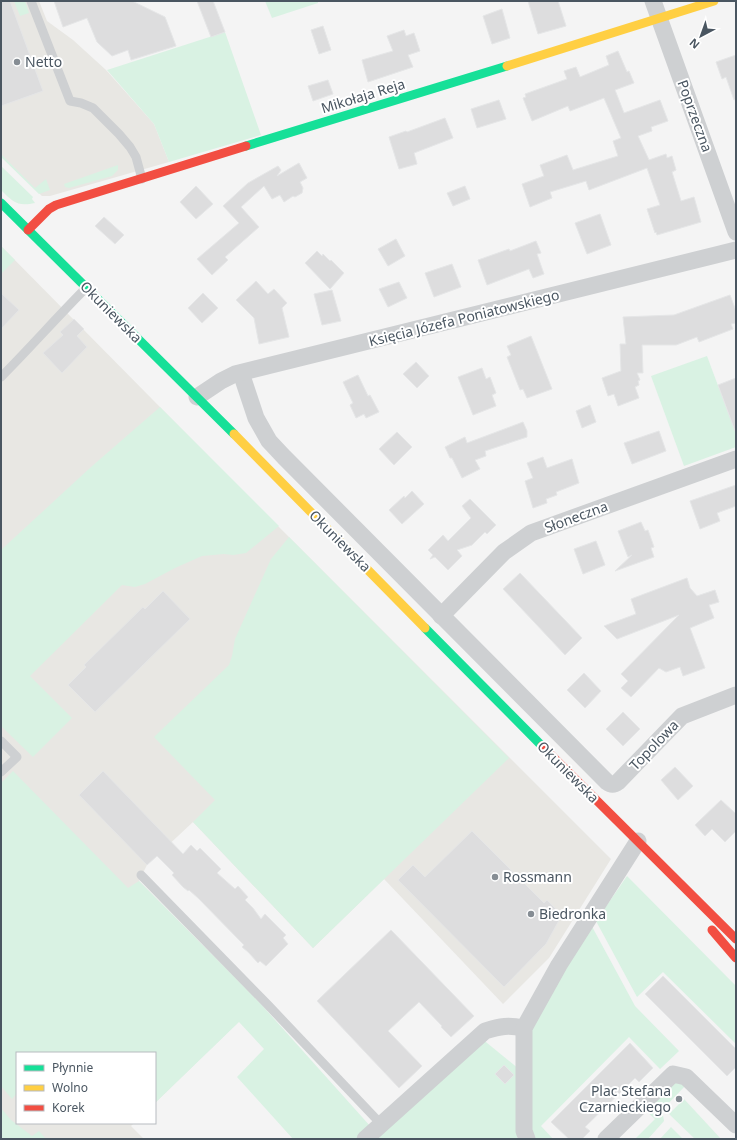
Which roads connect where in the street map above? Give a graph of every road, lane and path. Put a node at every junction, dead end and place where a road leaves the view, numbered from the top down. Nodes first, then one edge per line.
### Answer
1 (31, 1) edge
2 (653, 1) edge
3 (714, 1) edge
4 (660, 19) junction
5 (142, 179) junction
6 (1, 203) edge
7 (28, 230) junction
8 (736, 232) edge
9 (736, 250) edge
10 (86, 288) junction
11 (241, 373) junction
12 (1, 377) edge
13 (197, 397) junction
14 (736, 459) edge
15 (441, 616) junction
16 (736, 695) edge
17 (1, 741) edge
18 (1, 772) edge
19 (618, 782) joint
20 (638, 842) junction
21 (141, 875) dead end
22 (678, 882) junction
23 (736, 939) edge
24 (736, 958) edge
25 (524, 1028) junction
26 (381, 1124) junction
27 (736, 1125) edge
28 (365, 1139) edge
29 (527, 1139) edge
30 (606, 1139) edge

1 - 5 lane
2 - 4 street, Poprzeczna
3 - 4 main road, Mikołaja Reja
4 - 5 main road, Mikołaja Reja
4 - 8 street, Poprzeczna
5 - 7 main road, Mikołaja Reja
6 - 7 main road, Okuniewska
7 - 10 main road, Okuniewska
9 - 11 street, Księcia Józefa Poniatowskiego
10 - 12 lane
10 - 13 main road, Okuniewska
11 - 13 street, Księcia Józefa Poniatowskiego
11 - 15 street, Okuniewska
13 - 20 main road, Okuniewska
14 - 15 street, Słoneczna
15 - 19 street, Okuniewska
16 - 19 street, Topolowa
17 - 18 lane
20 - 22 main road, Okuniewska
20 - 25 street
21 - 26 lane
22 - 23 main road, Okuniewska
22 - 24 main road, Okuniewska
25 - 26 street
25 - 29 street
26 - 28 street
27 - 30 street

